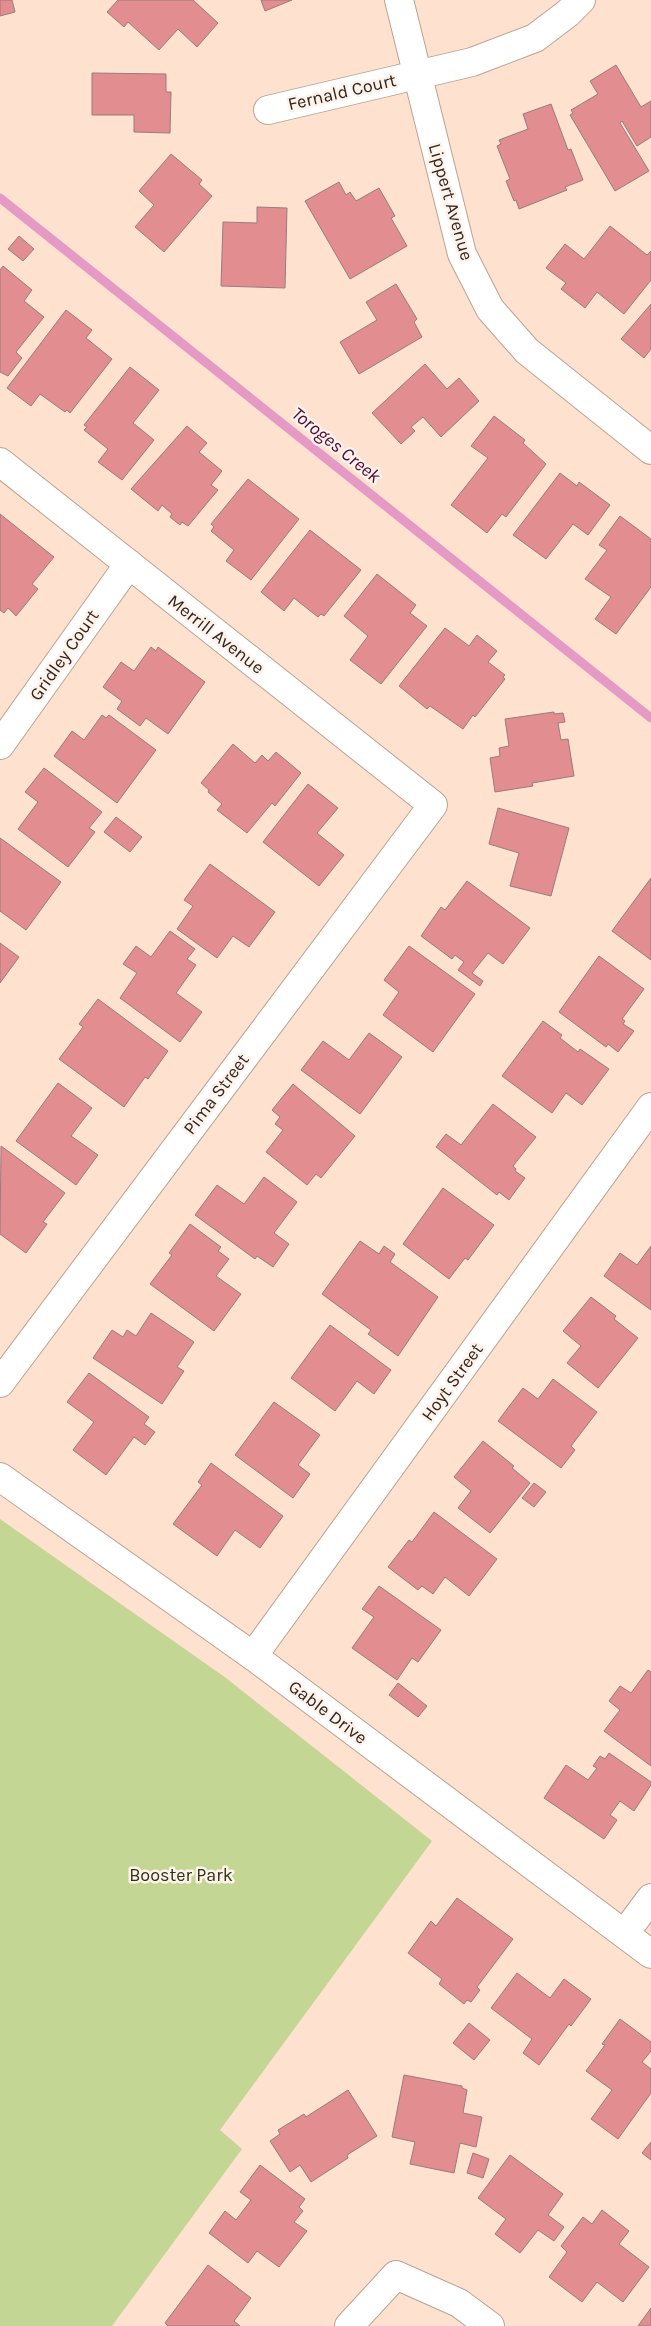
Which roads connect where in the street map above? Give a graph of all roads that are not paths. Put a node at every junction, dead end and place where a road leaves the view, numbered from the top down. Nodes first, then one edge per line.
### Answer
1 (399, 0) edge
2 (581, 0) edge
3 (417, 75) junction
4 (268, 110) dead end
5 (651, 450) edge
6 (0, 462) edge
7 (129, 564) junction
8 (0, 745) edge
9 (433, 805) joint
10 (651, 1107) edge
11 (0, 1383) edge
12 (0, 1477) edge
13 (253, 1656) junction
14 (651, 1898) edge
15 (625, 1933) junction
16 (651, 1954) edge
17 (349, 2326) edge
18 (490, 2326) edge

1 - 3 street, Lippert Avenue
2 - 3 street, Fernald Court
3 - 4 street, Fernald Court
3 - 5 street, Lippert Avenue
6 - 7 street, Merrill Avenue
7 - 8 street, Gridley Court
7 - 9 street, Merrill Avenue
9 - 11 street, Pima Street
10 - 13 street, Hoyt Street
12 - 13 street, Gable Drive
13 - 15 street, Gable Drive
14 - 15 street
15 - 16 street, Gable Drive
17 - 18 street

